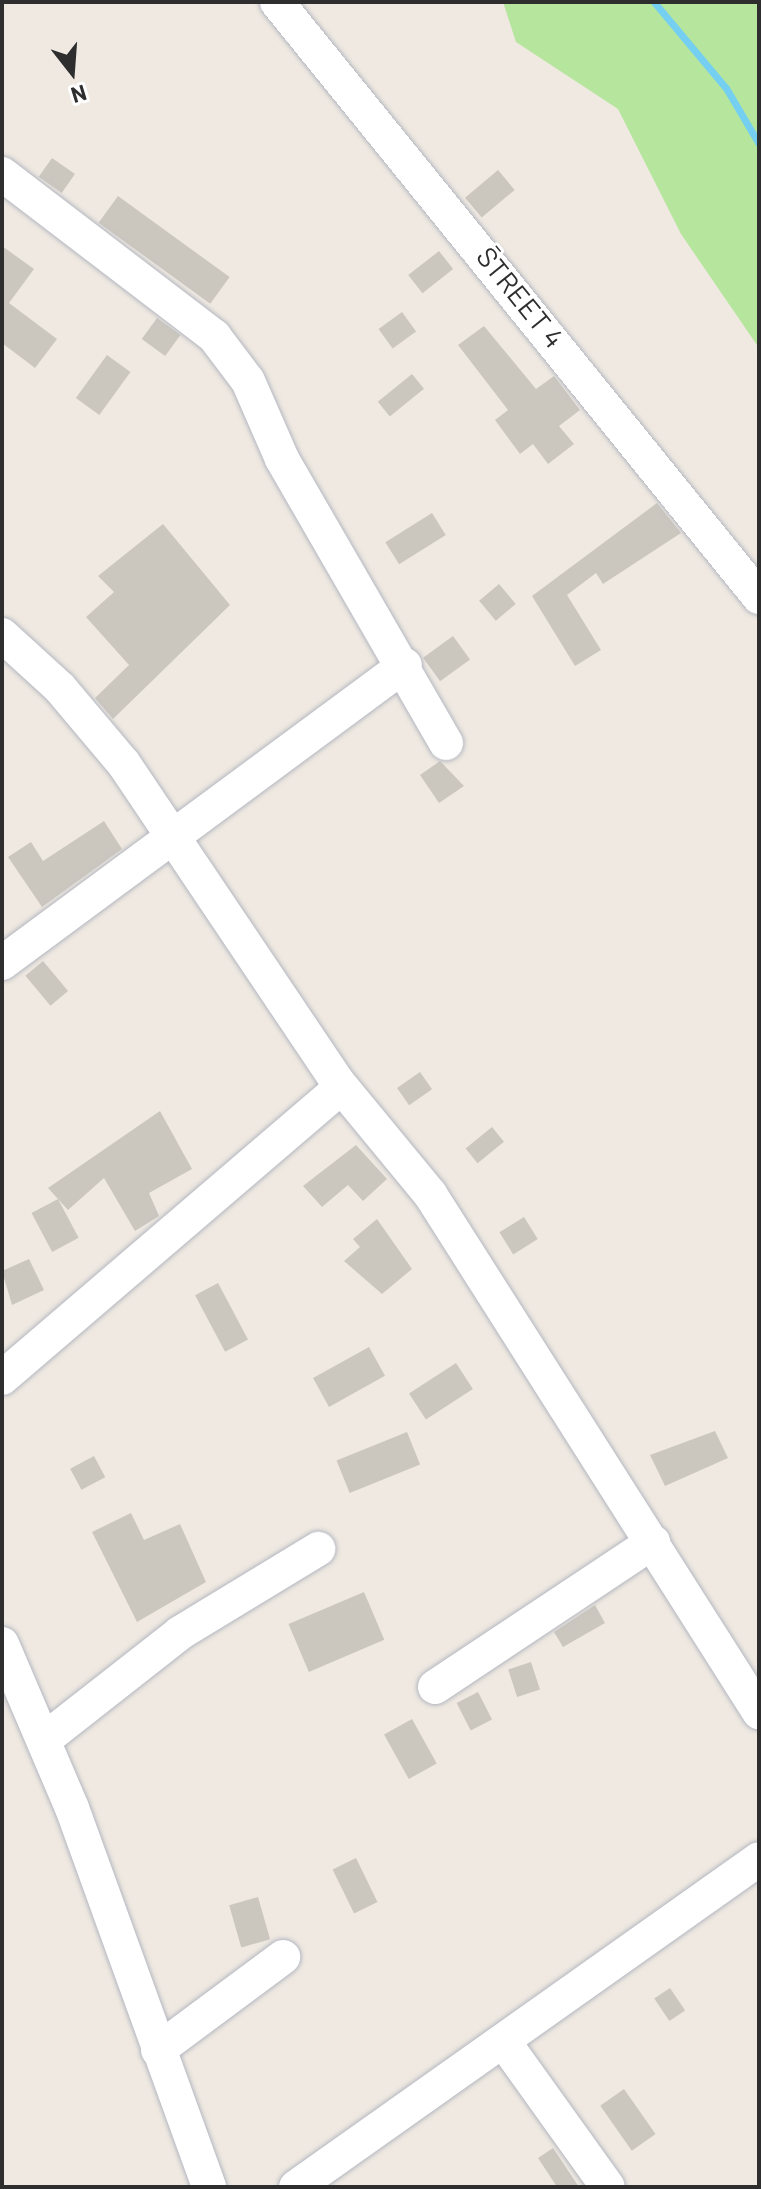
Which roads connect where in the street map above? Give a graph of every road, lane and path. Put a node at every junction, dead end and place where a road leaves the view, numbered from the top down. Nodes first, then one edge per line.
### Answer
1 (277, 2) edge
2 (2, 174) edge
3 (759, 597) edge
4 (2, 635) edge
5 (405, 665) junction
6 (446, 743) dead end
7 (176, 836) junction
8 (2, 963) edge
9 (341, 1087) junction
10 (2, 1378) edge
11 (653, 1542) junction
12 (318, 1549) dead end
13 (2, 1644) edge
14 (435, 1687) dead end
15 (759, 1712) edge
16 (45, 1739) junction
17 (759, 1859) edge
18 (283, 1957) dead end
19 (504, 2042) junction
20 (158, 2050) junction
21 (209, 2187) edge
22 (296, 2187) edge
23 (608, 2187) edge

1 - 3 street, S̄TREET 4
2 - 5 street
4 - 7 street
5 - 6 street
5 - 7 street
7 - 8 street
7 - 9 street
9 - 10 street
9 - 11 street
11 - 14 street
11 - 15 street
12 - 16 street
13 - 16 street
16 - 20 street
17 - 19 street
18 - 20 street
19 - 22 street
19 - 23 street
20 - 21 street

